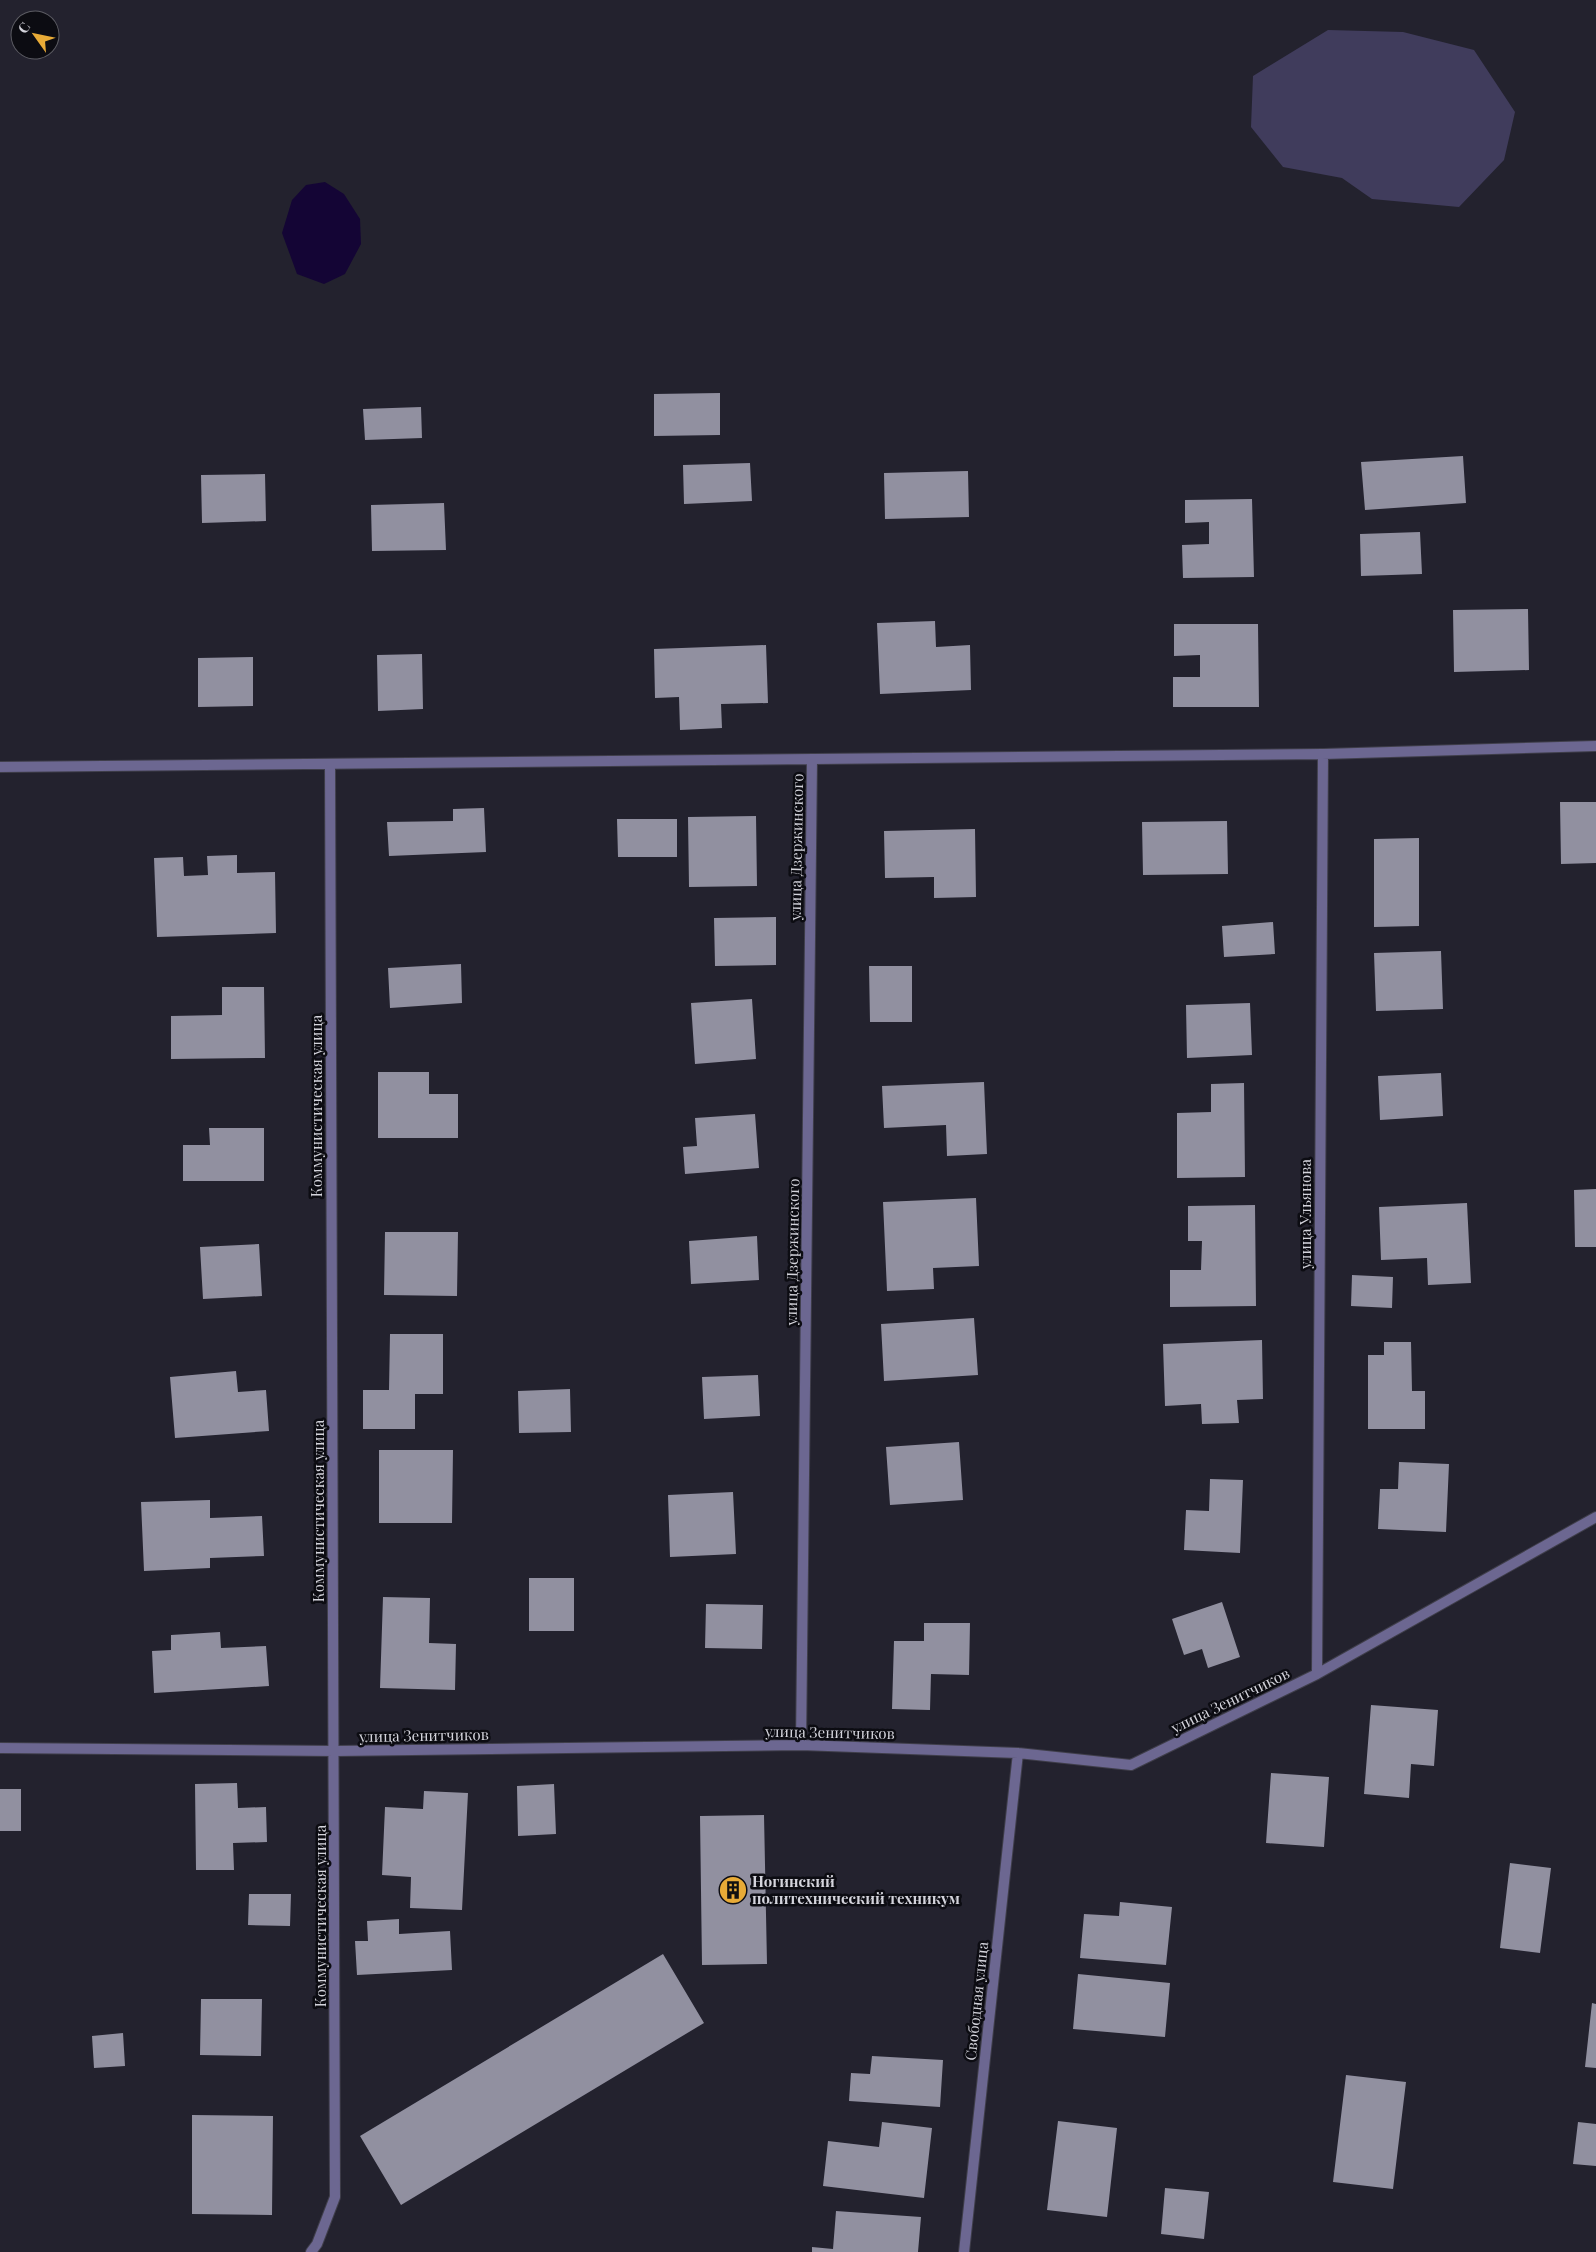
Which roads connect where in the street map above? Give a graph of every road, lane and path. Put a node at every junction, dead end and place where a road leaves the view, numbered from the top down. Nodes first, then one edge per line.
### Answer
1 (1596, 746) edge
2 (1323, 754) junction
3 (812, 759) junction
4 (330, 764) junction
5 (0, 767) edge
6 (1596, 1517) edge
7 (1317, 1674) junction
8 (801, 1745) junction
9 (0, 1748) edge
10 (335, 1751) junction
11 (1018, 1753) junction
12 (311, 2252) edge
13 (964, 2252) edge

1 - 2 street
2 - 3 street
2 - 7 street, улица Ульянова
3 - 4 street
3 - 8 street, улица Дзержинского
4 - 5 street
4 - 10 street, Коммунистическая улица
6 - 7 street, улица Зенитчиков
7 - 11 street, улица Зенитчиков
8 - 10 street, улица Зенитчиков
8 - 11 street, улица Зенитчиков
9 - 10 street, улица Зенитчиков
10 - 12 street, Коммунистическая улица
11 - 13 street, Свободная улица

